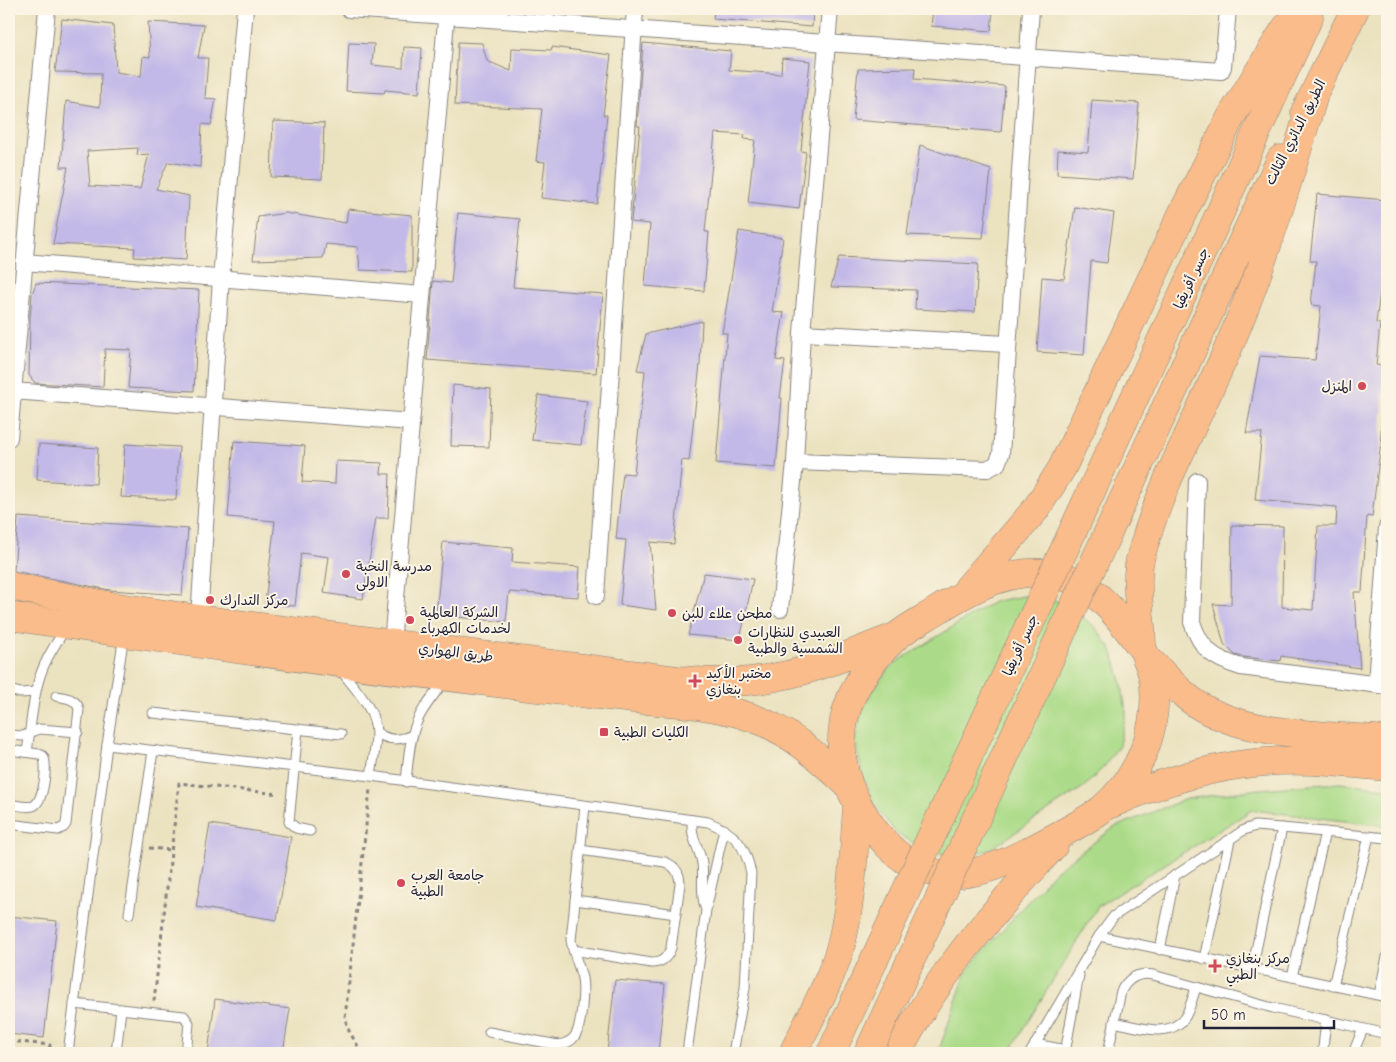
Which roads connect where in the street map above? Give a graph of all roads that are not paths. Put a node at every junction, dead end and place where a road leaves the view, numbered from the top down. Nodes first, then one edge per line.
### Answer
1 (47, 9) edge
2 (245, 9) edge
3 (349, 9) edge
4 (635, 9) edge
5 (830, 9) edge
6 (1031, 9) edge
7 (1228, 9) edge
8 (1301, 9) edge
9 (1313, 9) edge
10 (1355, 9) edge
11 (447, 12) edge
12 (633, 29) junction
13 (828, 43) junction
14 (1027, 57) junction
15 (1314, 95) junction
16 (24, 262) junction
17 (221, 278) junction
18 (422, 294) junction
19 (802, 333) junction
20 (1007, 344) junction
21 (13, 391) junction
22 (212, 406) junction
23 (411, 422) junction
24 (9, 438) edge
25 (795, 462) junction
26 (1197, 481) dead end
27 (1387, 527) edge
28 (9, 586) edge
29 (962, 595) junction
30 (596, 596) dead end
31 (780, 608) dead end
32 (9, 616) edge
33 (199, 619) junction
34 (68, 625) junction
35 (124, 633) junction
36 (898, 635) junction
37 (392, 644) junction
38 (1146, 655) junction
39 (334, 661) junction
40 (448, 677) junction
41 (1382, 685) edge
42 (9, 690) edge
43 (35, 692) junction
44 (56, 696) dead end
45 (153, 713) dead end
46 (298, 729) junction
47 (78, 732) junction
48 (376, 732) junction
49 (30, 733) junction
50 (341, 734) dead end
51 (9, 735) edge
52 (412, 735) junction
53 (1387, 740) edge
54 (107, 745) junction
55 (9, 750) edge
56 (153, 751) junction
57 (27, 752) junction
58 (294, 767) junction
59 (1384, 768) edge
60 (371, 776) junction
61 (406, 782) junction
62 (852, 794) junction
63 (9, 804) edge
64 (585, 806) junction
65 (1101, 809) junction
66 (692, 820) junction
67 (9, 824) edge
68 (1282, 828) junction
69 (724, 829) junction
70 (1068, 830) junction
71 (310, 831) dead end
72 (1325, 832) junction
73 (1369, 836) junction
74 (1387, 838) edge
75 (1230, 840) junction
76 (580, 850) junction
77 (1176, 875) junction
78 (576, 900) junction
79 (706, 910) junction
80 (129, 914) dead end
81 (676, 914) junction
82 (1099, 936) junction
83 (573, 950) junction
84 (1160, 950) junction
85 (1387, 957) edge
86 (1204, 959) junction
87 (1252, 969) junction
88 (1080, 970) junction
89 (1292, 977) junction
90 (1333, 986) junction
91 (1196, 987) junction
92 (1383, 996) edge
93 (74, 1004) junction
94 (121, 1009) junction
95 (1326, 1020) junction
96 (1114, 1022) junction
97 (1363, 1029) junction
98 (489, 1032) dead end
99 (1387, 1034) edge
100 (187, 1044) dead end
101 (1036, 1044) junction
102 (1065, 1052) edge
103 (68, 1053) edge
104 (116, 1053) edge
105 (687, 1053) edge
106 (732, 1053) edge
107 (793, 1053) edge
108 (830, 1053) edge
109 (868, 1053) edge
110 (898, 1053) edge
111 (1030, 1053) edge
112 (1108, 1053) edge
113 (1325, 1053) edge
114 (1353, 1053) edge

1 - 16 street
2 - 17 street
3 - 11 street
4 - 12 street
5 - 13 street
6 - 14 street
7 - 14 street
8 - 29 highway
9 - 108 highway, جسر أفريقيا, bridge
10 - 15 highway, الطريق الدائري الثالث
11 - 12 street
11 - 18 street
12 - 13 street
12 - 30 street
13 - 14 street
13 - 19 street
14 - 20 street
15 - 38 highway
15 - 109 highway, الطريق الدائري الثالث, bridge
16 - 17 street
16 - 21 street
17 - 18 street
17 - 22 street
18 - 23 street
19 - 20 street
19 - 25 street
20 - 25 street
21 - 22 street
21 - 24 street
22 - 23 street
22 - 33 street
23 - 37 street
25 - 31 street
26 - 41 street
27 - 41 street
28 - 33 highway, طريق الهواري
29 - 36 highway
29 - 38 highway
32 - 34 highway, طريق الهواري
33 - 37 highway, طريق الهواري
34 - 35 highway, طريق الهواري
34 - 43 lane
35 - 39 highway, طريق الهواري
35 - 54 lane
36 - 37 highway, طريق الهواري
36 - 62 highway
38 - 53 highway
38 - 65 highway
39 - 40 highway, طريق الهواري
39 - 48 lane
40 - 52 lane
40 - 62 highway, طريق الهواري
42 - 43 lane
43 - 49 lane
44 - 47 lane
45 - 46 lane
46 - 50 lane
46 - 58 lane
47 - 49 lane
47 - 67 lane
48 - 52 lane
48 - 60 lane
49 - 51 lane
49 - 57 lane
52 - 61 lane
54 - 56 lane
54 - 93 lane
55 - 57 lane
56 - 58 lane
56 - 80 lane
57 - 63 lane
58 - 60 lane
58 - 71 lane
59 - 65 highway
60 - 61 lane
61 - 64 lane
62 - 70 highway
62 - 107 highway
64 - 66 lane
64 - 76 lane
65 - 70 highway
66 - 69 lane
66 - 79 lane
68 - 72 lane
68 - 75 lane
68 - 87 lane
69 - 79 lane
69 - 106 lane
70 - 110 highway
72 - 73 lane
72 - 89 lane
73 - 74 lane
73 - 90 lane
75 - 77 lane
75 - 86 lane
76 - 78 lane
76 - 81 lane
77 - 82 lane
77 - 84 lane
78 - 81 lane
78 - 83 lane
79 - 105 lane
81 - 83 lane
82 - 84 lane
82 - 88 lane
83 - 98 lane
84 - 86 lane
85 - 92 lane
86 - 87 lane
87 - 89 lane
88 - 101 lane
88 - 102 lane
89 - 90 lane
90 - 92 lane
91 - 95 lane
91 - 96 lane
91 - 96 lane
93 - 94 lane
93 - 103 lane
94 - 100 lane
94 - 104 lane
95 - 97 lane
95 - 113 lane
96 - 112 lane
97 - 99 lane
97 - 114 lane
101 - 102 lane
101 - 111 lane

